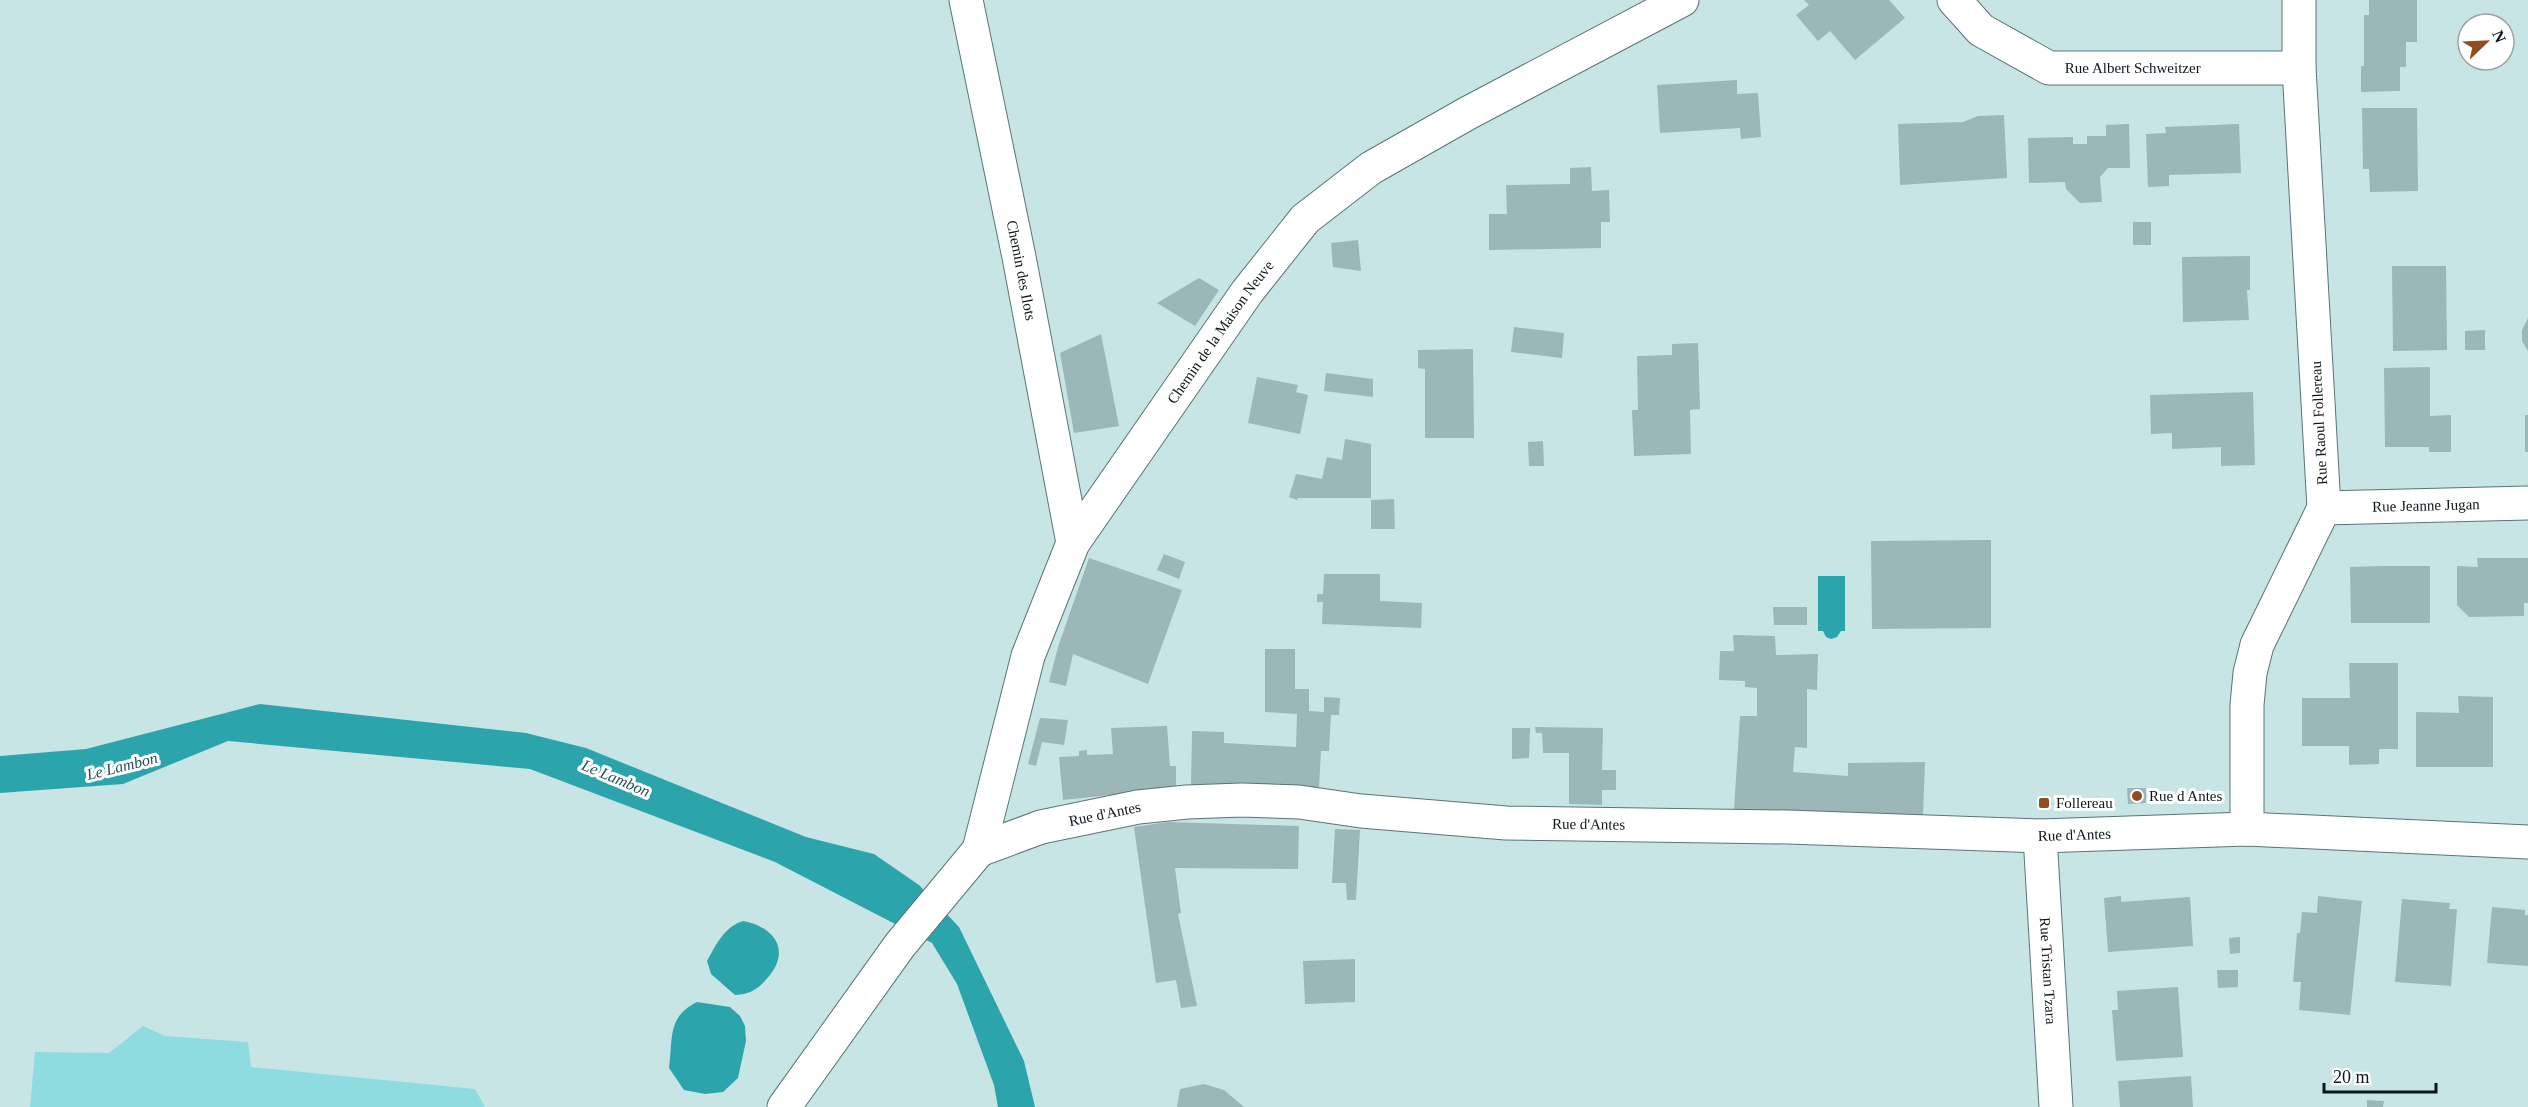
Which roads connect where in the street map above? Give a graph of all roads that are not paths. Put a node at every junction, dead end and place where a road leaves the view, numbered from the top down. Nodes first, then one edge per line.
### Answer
1 (966, 0) edge
2 (1682, 0) edge
3 (1954, 0) edge
4 (2299, 0) edge
5 (2299, 68) junction
6 (2528, 503) edge
7 (2324, 508) junction
8 (1073, 543) junction
9 (2247, 829) junction
10 (2040, 836) junction
11 (2528, 842) edge
12 (979, 850) junction
13 (784, 1107) edge
14 (2056, 1107) edge

1 - 8 street, Chemin des Ilots
2 - 8 street, Chemin de la Maison Neuve
3 - 5 street, Rue Albert Schweitzer
4 - 5 street, Rue Raoul Follereau
5 - 7 street, Rue Raoul Follereau
6 - 7 street, Rue Jeanne Jugan
7 - 9 street, Rue Raoul Follereau
8 - 12 street, Chemin de la Maison Neuve
9 - 10 street, Rue d'Antes
9 - 11 street, Rue d'Antes
10 - 12 street, Rue d'Antes
10 - 14 street, Rue Tristan Tzara
12 - 13 street, Rue d'Antes

